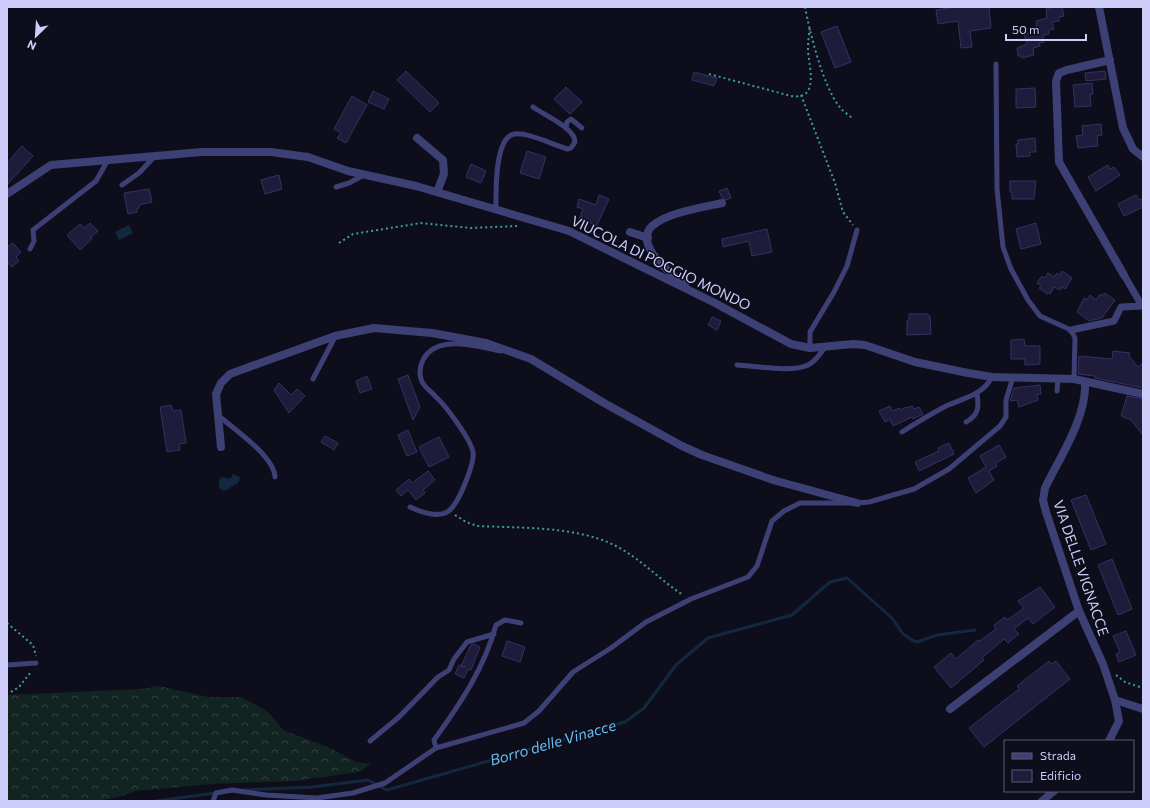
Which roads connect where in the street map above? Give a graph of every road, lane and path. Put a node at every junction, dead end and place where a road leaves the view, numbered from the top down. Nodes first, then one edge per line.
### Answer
1 (805, 7) edge
2 (1099, 7) edge
3 (810, 26) junction
4 (1110, 60) junction
5 (996, 64) dead end
6 (709, 74) dead end
7 (801, 95) junction
8 (533, 106) dead end
9 (852, 118) dead end
10 (566, 128) junction
11 (582, 128) dead end
12 (417, 138) dead end
13 (155, 156) junction
14 (1143, 157) edge
15 (108, 160) junction
16 (364, 174) junction
17 (122, 185) dead end
18 (336, 187) dead end
19 (437, 192) junction
20 (7, 194) edge
21 (722, 203) dead end
22 (496, 209) junction
23 (533, 220) junction
24 (857, 230) joint
25 (630, 232) dead end
26 (648, 238) junction
27 (339, 243) dead end
28 (30, 249) dead end
29 (1124, 275) joint
30 (705, 298) junction
31 (1071, 330) junction
32 (336, 336) junction
33 (825, 347) junction
34 (810, 348) junction
35 (531, 358) junction
36 (737, 364) dead end
37 (992, 377) junction
38 (1013, 377) junction
39 (313, 379) dead end
40 (1058, 379) junction
41 (1074, 380) junction
42 (1085, 382) junction
43 (1057, 391) dead end
44 (977, 394) junction
45 (1143, 394) edge
46 (219, 416) junction
47 (966, 422) dead end
48 (902, 432) dead end
49 (222, 447) dead end
50 (276, 477) dead end
51 (857, 503) junction
52 (410, 507) dead end
53 (450, 510) junction
54 (691, 599) junction
55 (1079, 611) junction
56 (7, 623) edge
57 (521, 623) dead end
58 (494, 634) junction
59 (36, 663) junction
60 (1103, 664) junction
61 (7, 665) edge
62 (1143, 688) edge
63 (11, 692) dead end
64 (1115, 700) junction
65 (950, 709) dead end
66 (1143, 710) edge
67 (1110, 740) edge
68 (370, 741) dead end
69 (436, 748) junction
70 (1053, 792) edge
71 (213, 801) edge
72 (1042, 801) edge

1 - 3 path
2 - 4 street
3 - 7 path
3 - 9 path
4 - 14 street
4 - 29 street
5 - 31 lane
6 - 7 path
7 - 24 path
8 - 10 lane
10 - 11 lane
10 - 22 lane
12 - 19 street
13 - 15 street, VIUCOLA DI POGGIO MONDO
13 - 16 street, VIUCOLA DI POGGIO MONDO
13 - 17 lane
15 - 20 street, VIUCOLA DI POGGIO MONDO
15 - 28 lane
16 - 18 lane
16 - 19 street, VIUCOLA DI POGGIO MONDO
19 - 22 street, VIUCOLA DI POGGIO MONDO
21 - 26 street
22 - 23 street, VIUCOLA DI POGGIO MONDO
23 - 27 path
23 - 30 street, VIUCOLA DI POGGIO MONDO
24 - 34 lane
25 - 26 street
26 - 30 street
29 - 31 street
30 - 34 street, VIUCOLA DI POGGIO MONDO
31 - 41 lane
32 - 35 street
32 - 39 lane
32 - 46 street
33 - 34 street, VIUCOLA DI POGGIO MONDO
33 - 36 lane
33 - 37 street, VIUCOLA DI POGGIO MONDO
35 - 51 street
35 - 53 lane
37 - 38 street, VIUCOLA DI POGGIO MONDO
37 - 44 lane
38 - 40 street, VIUCOLA DI POGGIO MONDO
38 - 51 lane
40 - 41 street, VIUCOLA DI POGGIO MONDO
40 - 43 lane
41 - 42 street, VIUCOLA DI POGGIO MONDO
42 - 45 street, VIUCOLA DI POGGIO MONDO
42 - 55 street, VIA DELLE VIGNACCE
44 - 47 lane
44 - 48 lane
46 - 49 street
46 - 50 lane
51 - 54 lane
52 - 53 lane
53 - 54 path
54 - 69 lane
55 - 60 street, VIA DELLE VIGNACCE
55 - 65 street
56 - 59 path
57 - 58 lane
58 - 68 lane
58 - 69 lane
59 - 61 lane
59 - 63 path
60 - 62 path
60 - 64 street, VIA DELLE VIGNACCE
64 - 66 street
64 - 67 street, VIA DELLE VIGNACCE
69 - 71 lane
70 - 72 street

